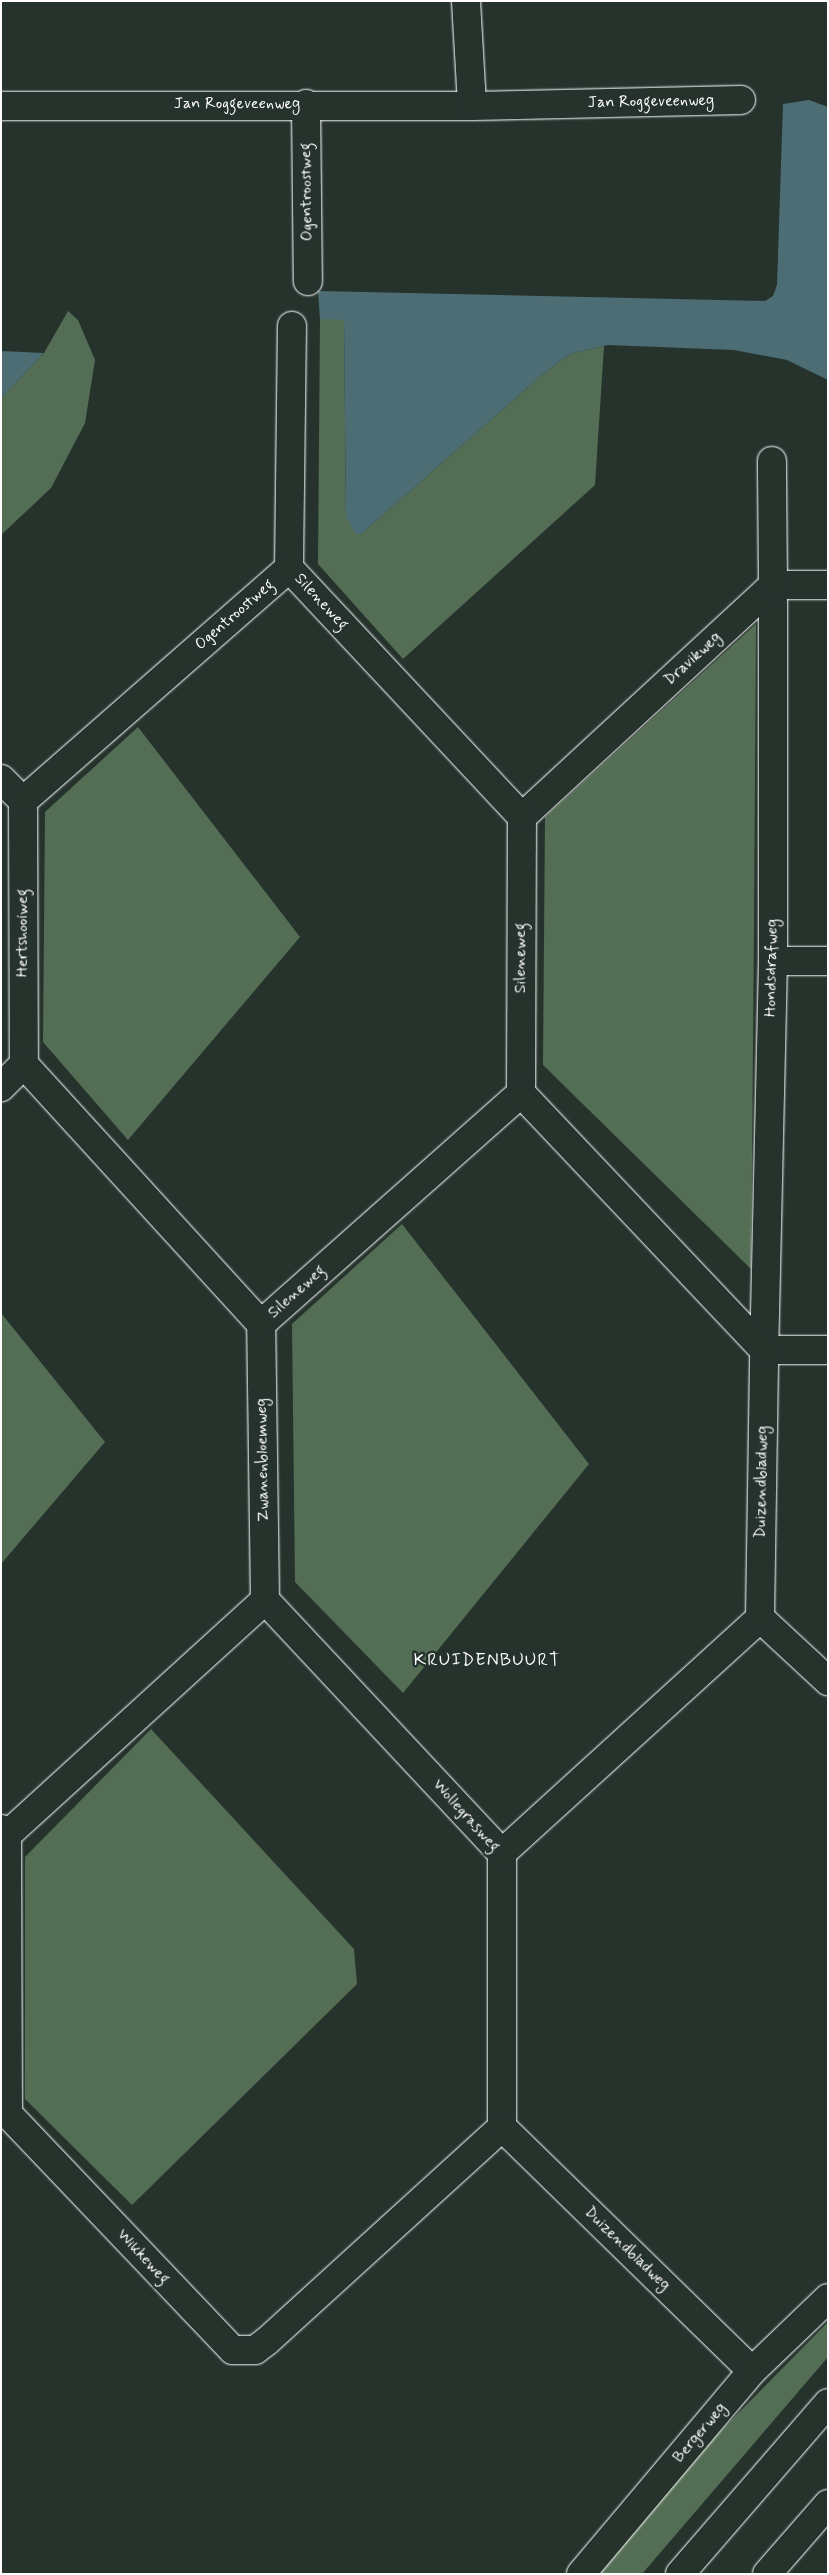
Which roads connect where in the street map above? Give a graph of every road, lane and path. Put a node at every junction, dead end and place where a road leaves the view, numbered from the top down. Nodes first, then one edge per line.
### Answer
1 (466, 1) edge
2 (741, 100) dead end
3 (306, 104) junction
4 (1, 106) edge
5 (472, 106) junction
6 (308, 281) dead end
7 (292, 326) dead end
8 (772, 461) dead end
9 (289, 568) junction
10 (773, 585) junction
11 (828, 585) edge
12 (1, 779) edge
13 (22, 801) junction
14 (522, 817) junction
15 (773, 961) junction
16 (828, 962) edge
17 (24, 1064) junction
18 (1, 1087) edge
19 (521, 1093) junction
20 (261, 1324) junction
21 (764, 1350) junction
22 (828, 1350) edge
23 (264, 1600) junction
24 (760, 1618) junction
25 (828, 1681) edge
26 (4, 1832) edge
27 (502, 1853) junction
28 (502, 2127) junction
29 (828, 2298) edge
30 (752, 2371) junction
31 (828, 2403) edge
32 (828, 2504) edge
33 (581, 2574) edge
34 (680, 2574) edge
35 (767, 2574) edge

1 - 5 street
2 - 5 street, Jan Roggeveenweg
3 - 4 street, Jan Roggeveenweg
3 - 5 street, Jan Roggeveenweg
3 - 6 street, Ogentroostweg
7 - 9 street, Ogentroostweg
8 - 10 street
9 - 13 street, Ogentroostweg
9 - 14 street, Sileneweg
10 - 11 street
10 - 14 street, Dravikweg
10 - 15 street, Hondsdrafweg
12 - 13 street
13 - 17 street, Hertshooiweg
14 - 19 street, Sileneweg
15 - 16 street
15 - 21 street, Hondsdrafweg
17 - 18 street
17 - 20 street
19 - 20 street, Sileneweg
19 - 21 street
20 - 23 street, Zwanenbloemweg
21 - 22 street
21 - 24 street, Duizendbladweg
23 - 26 street
23 - 27 street, Wollegrasweg
24 - 25 street
24 - 27 street
26 - 28 street, Wikkeweg
27 - 28 street, Wollegrasweg
28 - 30 street, Duizendbladweg
29 - 30 street, Bergerweg
30 - 33 street, Bergerweg
31 - 34 street
32 - 35 street

